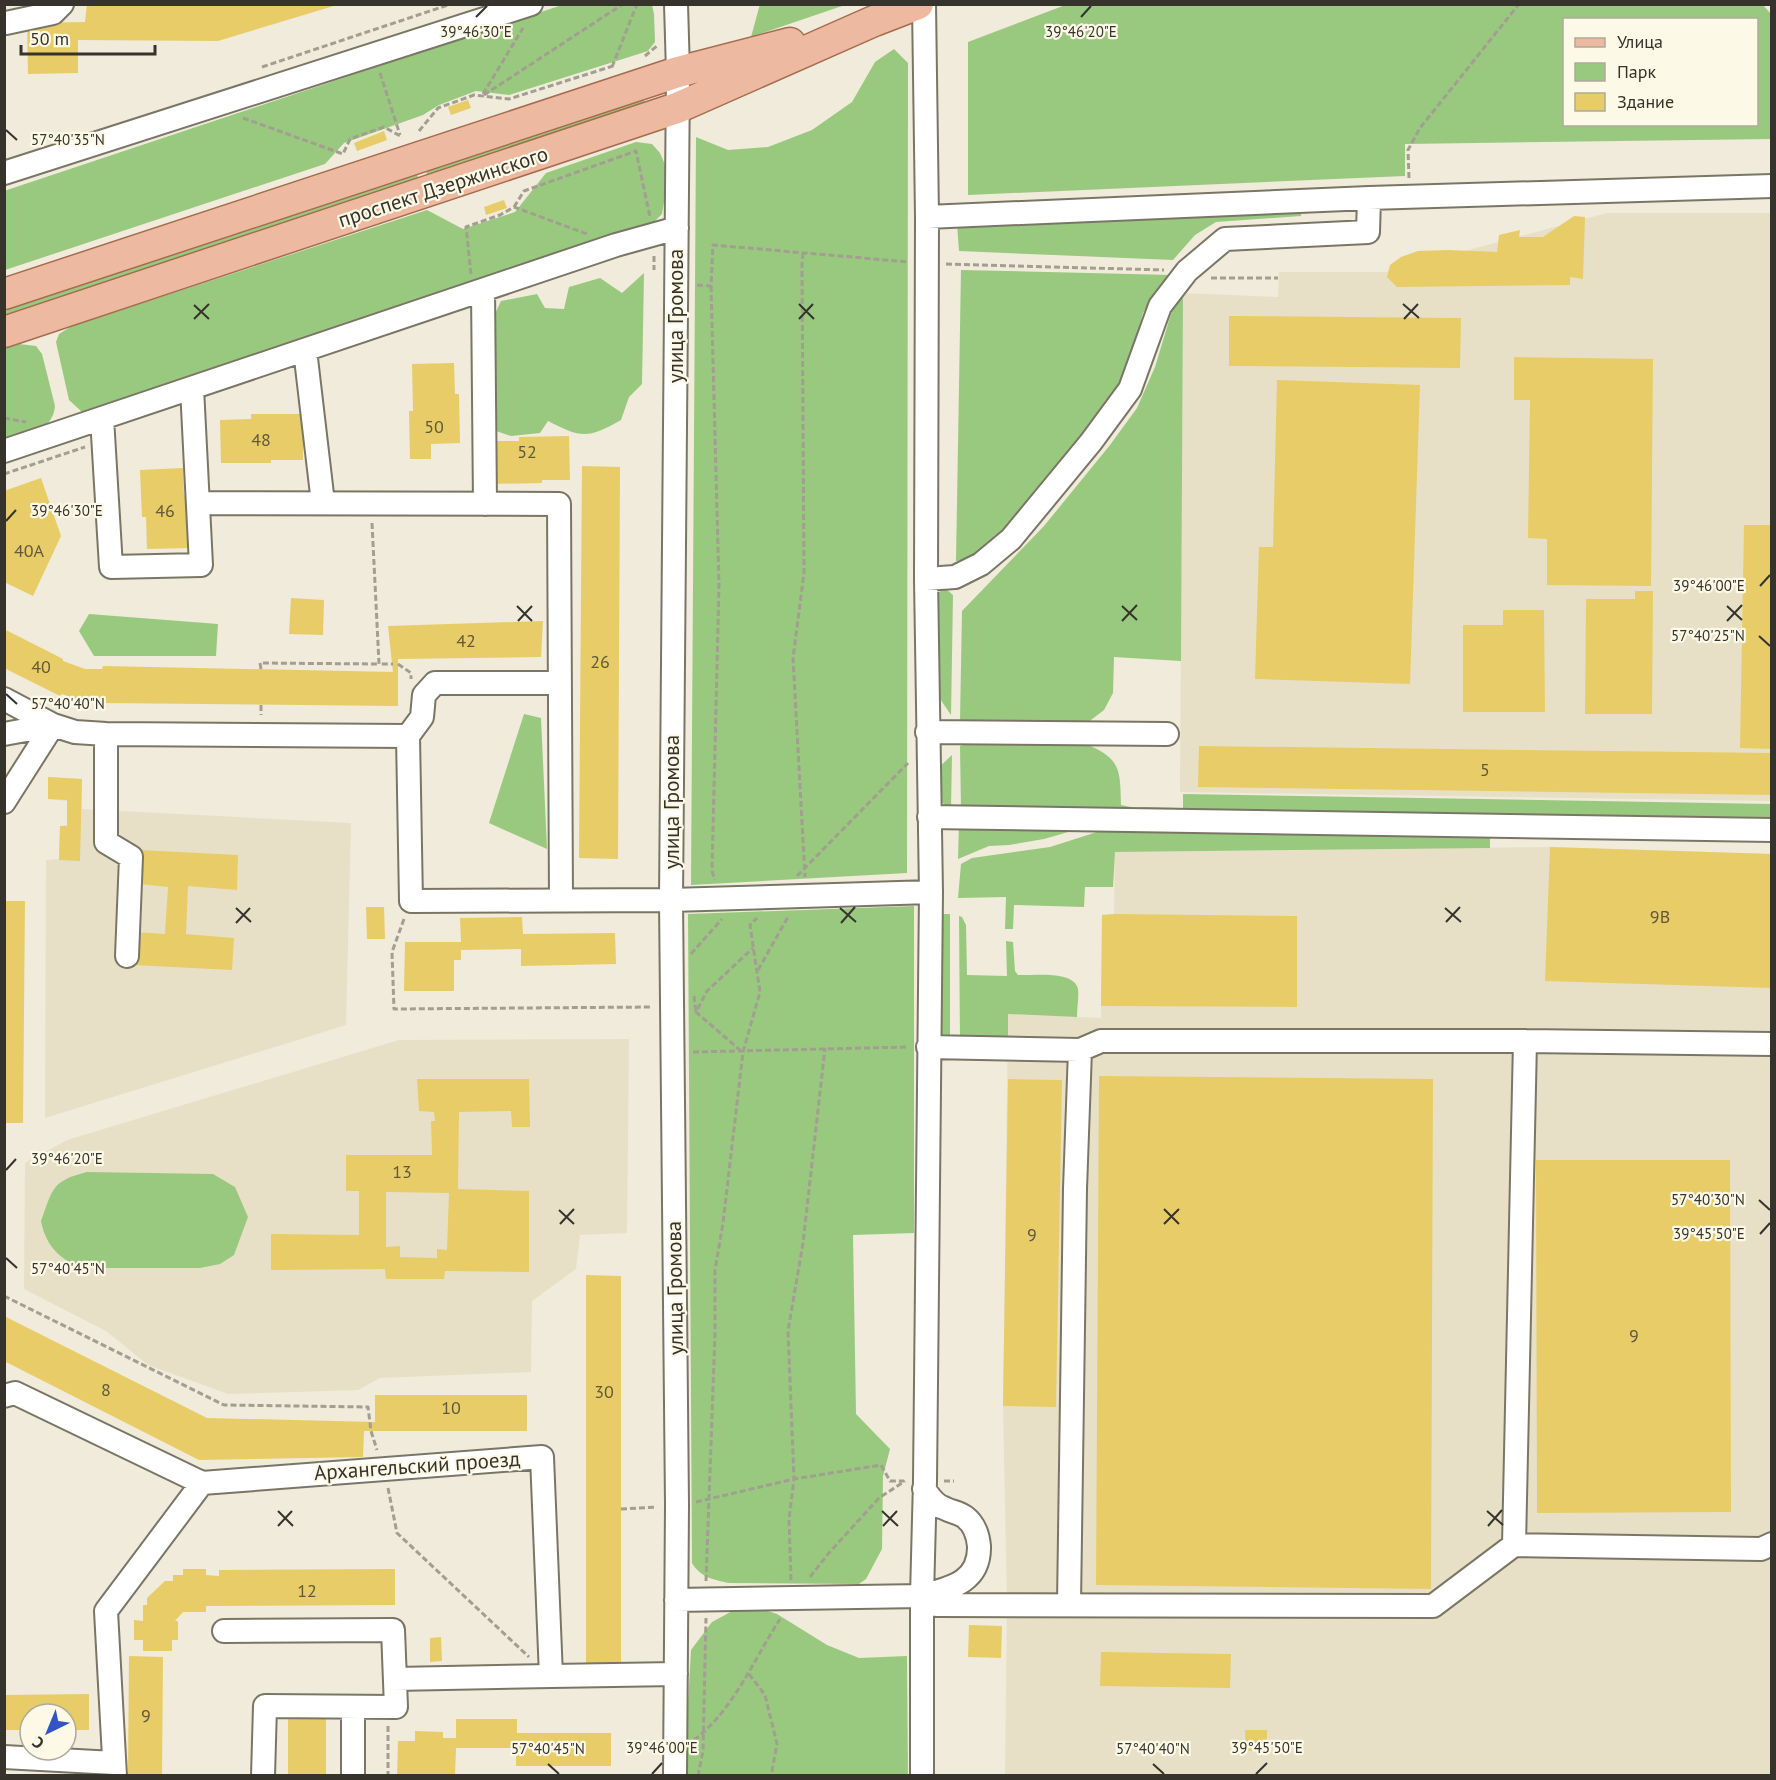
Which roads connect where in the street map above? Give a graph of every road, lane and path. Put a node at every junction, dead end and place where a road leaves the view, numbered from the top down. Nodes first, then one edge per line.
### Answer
1 (62, 4) edge
2 (623, 4) edge
3 (637, 4) edge
4 (676, 4) edge
5 (918, 4) edge
6 (924, 4) edge
7 (1519, 4) edge
8 (528, 15) edge
9 (874, 21) junction
10 (6, 23) dead end
11 (659, 44) dead end
12 (374, 55) junction
13 (639, 58) dead end
14 (621, 64) dead end
15 (612, 67) junction
16 (678, 72) junction
17 (482, 96) junction
18 (213, 107) junction
19 (677, 108) junction
20 (401, 137) junction
21 (636, 151) dead end
22 (4, 173) edge
23 (1772, 186) edge
24 (1409, 197) junction
25 (1369, 198) junction
26 (514, 207) junction
27 (927, 217) junction
28 (676, 228) junction
29 (616, 246) junction
30 (803, 253) junction
31 (927, 263) junction
32 (1187, 271) junction
33 (1278, 278) dead end
34 (676, 285) junction
35 (711, 286) junction
36 (478, 292) junction
37 (4, 294) edge
38 (4, 332) edge
39 (305, 350) junction
40 (192, 388) junction
41 (102, 418) junction
42 (103, 441) junction
43 (4, 451) edge
44 (4, 474) edge
45 (198, 503) junction
46 (322, 503) junction
47 (371, 504) junction
48 (484, 504) junction
49 (926, 579) junction
50 (379, 664) junction
51 (393, 664) dead end
52 (261, 669) dead end
53 (560, 683) junction
54 (4, 699) edge
55 (261, 705) dead end
56 (261, 715) dead end
57 (53, 725) junction
58 (4, 734) edge
59 (1167, 734) dead end
60 (106, 735) junction
61 (408, 736) junction
62 (928, 737) junction
63 (4, 802) edge
64 (929, 817) junction
65 (1772, 830) edge
66 (805, 868) junction
67 (931, 892) junction
68 (777, 896) junction
69 (800, 896) junction
70 (722, 898) junction
71 (561, 900) junction
72 (671, 900) junction
73 (411, 901) junction
74 (754, 947) junction
75 (127, 956) dead end
76 (688, 957) dead end
77 (757, 972) junction
78 (693, 990) dead end
79 (657, 1007) dead end
80 (696, 1012) junction
81 (1525, 1041) junction
82 (1772, 1044) edge
83 (928, 1047) junction
84 (825, 1048) junction
85 (1080, 1050) junction
86 (673, 1052) junction
87 (743, 1052) junction
88 (4, 1296) edge
89 (4, 1396) edge
90 (384, 1469) junction
91 (794, 1479) junction
92 (954, 1481) dead end
93 (202, 1483) junction
94 (925, 1485) junction
95 (709, 1498) junction
96 (677, 1505) junction
97 (621, 1509) dead end
98 (1772, 1544) edge
99 (1514, 1545) junction
100 (922, 1596) junction
101 (792, 1599) junction
102 (676, 1600) junction
103 (706, 1600) junction
104 (1069, 1604) junction
105 (224, 1631) dead end
106 (749, 1673) dead end
107 (676, 1674) junction
108 (550, 1676) junction
109 (395, 1679) junction
110 (353, 1707) junction
111 (388, 1707) junction
112 (4, 1757) edge
113 (114, 1769) edge
114 (264, 1776) edge
115 (353, 1776) edge
116 (388, 1776) edge
117 (675, 1776) edge
118 (698, 1776) edge
119 (771, 1776) edge
120 (922, 1776) edge

1 - 10 street
2 - 17 path
3 - 15 path
4 - 16 street, улица Громова
5 - 9 main road, проспект Дзержинского
6 - 27 street
7 - 24 path
8 - 12 street
8 - 17 path
9 - 16 main road, проспект Дзержинского
9 - 19 main road, проспект Дзержинского
11 - 13 path
12 - 18 street
12 - 20 path
14 - 15 path
15 - 17 path
16 - 19 street, улица Громова
16 - 37 main road, проспект Дзержинского
17 - 20 path
18 - 20 path
18 - 22 street
19 - 28 street, улица Громова
19 - 38 main road, проспект Дзержинского
21 - 26 path
23 - 24 street
24 - 25 street
25 - 27 street
25 - 32 street
26 - 29 path
26 - 36 path
27 - 31 street
28 - 29 street
28 - 34 street, улица Громова
29 - 36 street
30 - 31 path
30 - 35 path
30 - 66 path
31 - 32 path
31 - 49 street
32 - 33 path
32 - 49 street
34 - 35 path
34 - 72 street, улица Громова
35 - 70 path
36 - 39 street
36 - 48 street
39 - 40 street
39 - 46 street
40 - 41 street
40 - 45 street
41 - 42 street
41 - 43 street
42 - 44 path
42 - 45 street
45 - 46 street
46 - 47 street
47 - 48 street
47 - 50 path
48 - 53 street
49 - 62 street
50 - 51 path
50 - 52 path
53 - 61 street
53 - 71 street
54 - 57 street
55 - 56 path
57 - 58 street
57 - 60 street
57 - 63 street
59 - 62 street
60 - 61 street
60 - 75 street
61 - 73 street
62 - 64 street
62 - 66 path
64 - 65 street
64 - 67 street
66 - 68 path
66 - 69 path
67 - 69 street
67 - 83 street
68 - 69 street
68 - 70 street
68 - 74 path
69 - 77 path
70 - 72 street
70 - 76 path
71 - 72 street
71 - 73 street
72 - 86 street, улица Громова
73 - 79 path
74 - 77 path
74 - 80 path
77 - 87 path
78 - 80 path
80 - 87 path
81 - 82 street
81 - 85 street
81 - 99 street
83 - 84 path
83 - 85 street
83 - 94 street
84 - 87 path
84 - 91 path
85 - 104 street
86 - 87 path
86 - 96 street, улица Громова
87 - 95 path
88 - 90 path
89 - 93 street
90 - 93 street, Архангельский проезд
90 - 108 path
90 - 108 street, Архангельский проезд
91 - 94 path
91 - 95 path
91 - 101 path
92 - 94 path
93 - 113 street
94 - 100 street
94 - 100 street
95 - 96 path
95 - 103 path
96 - 97 path
96 - 102 street, улица Громова
98 - 99 street
99 - 104 street
100 - 101 street
100 - 104 street
100 - 120 street
101 - 103 street
102 - 103 street
102 - 107 street, улица Громова
103 - 118 path
105 - 109 street
106 - 119 path
107 - 108 street
107 - 117 street, улица Громова
108 - 109 street
109 - 111 street
110 - 111 street
110 - 114 street
110 - 115 street
111 - 116 path
112 - 113 street

